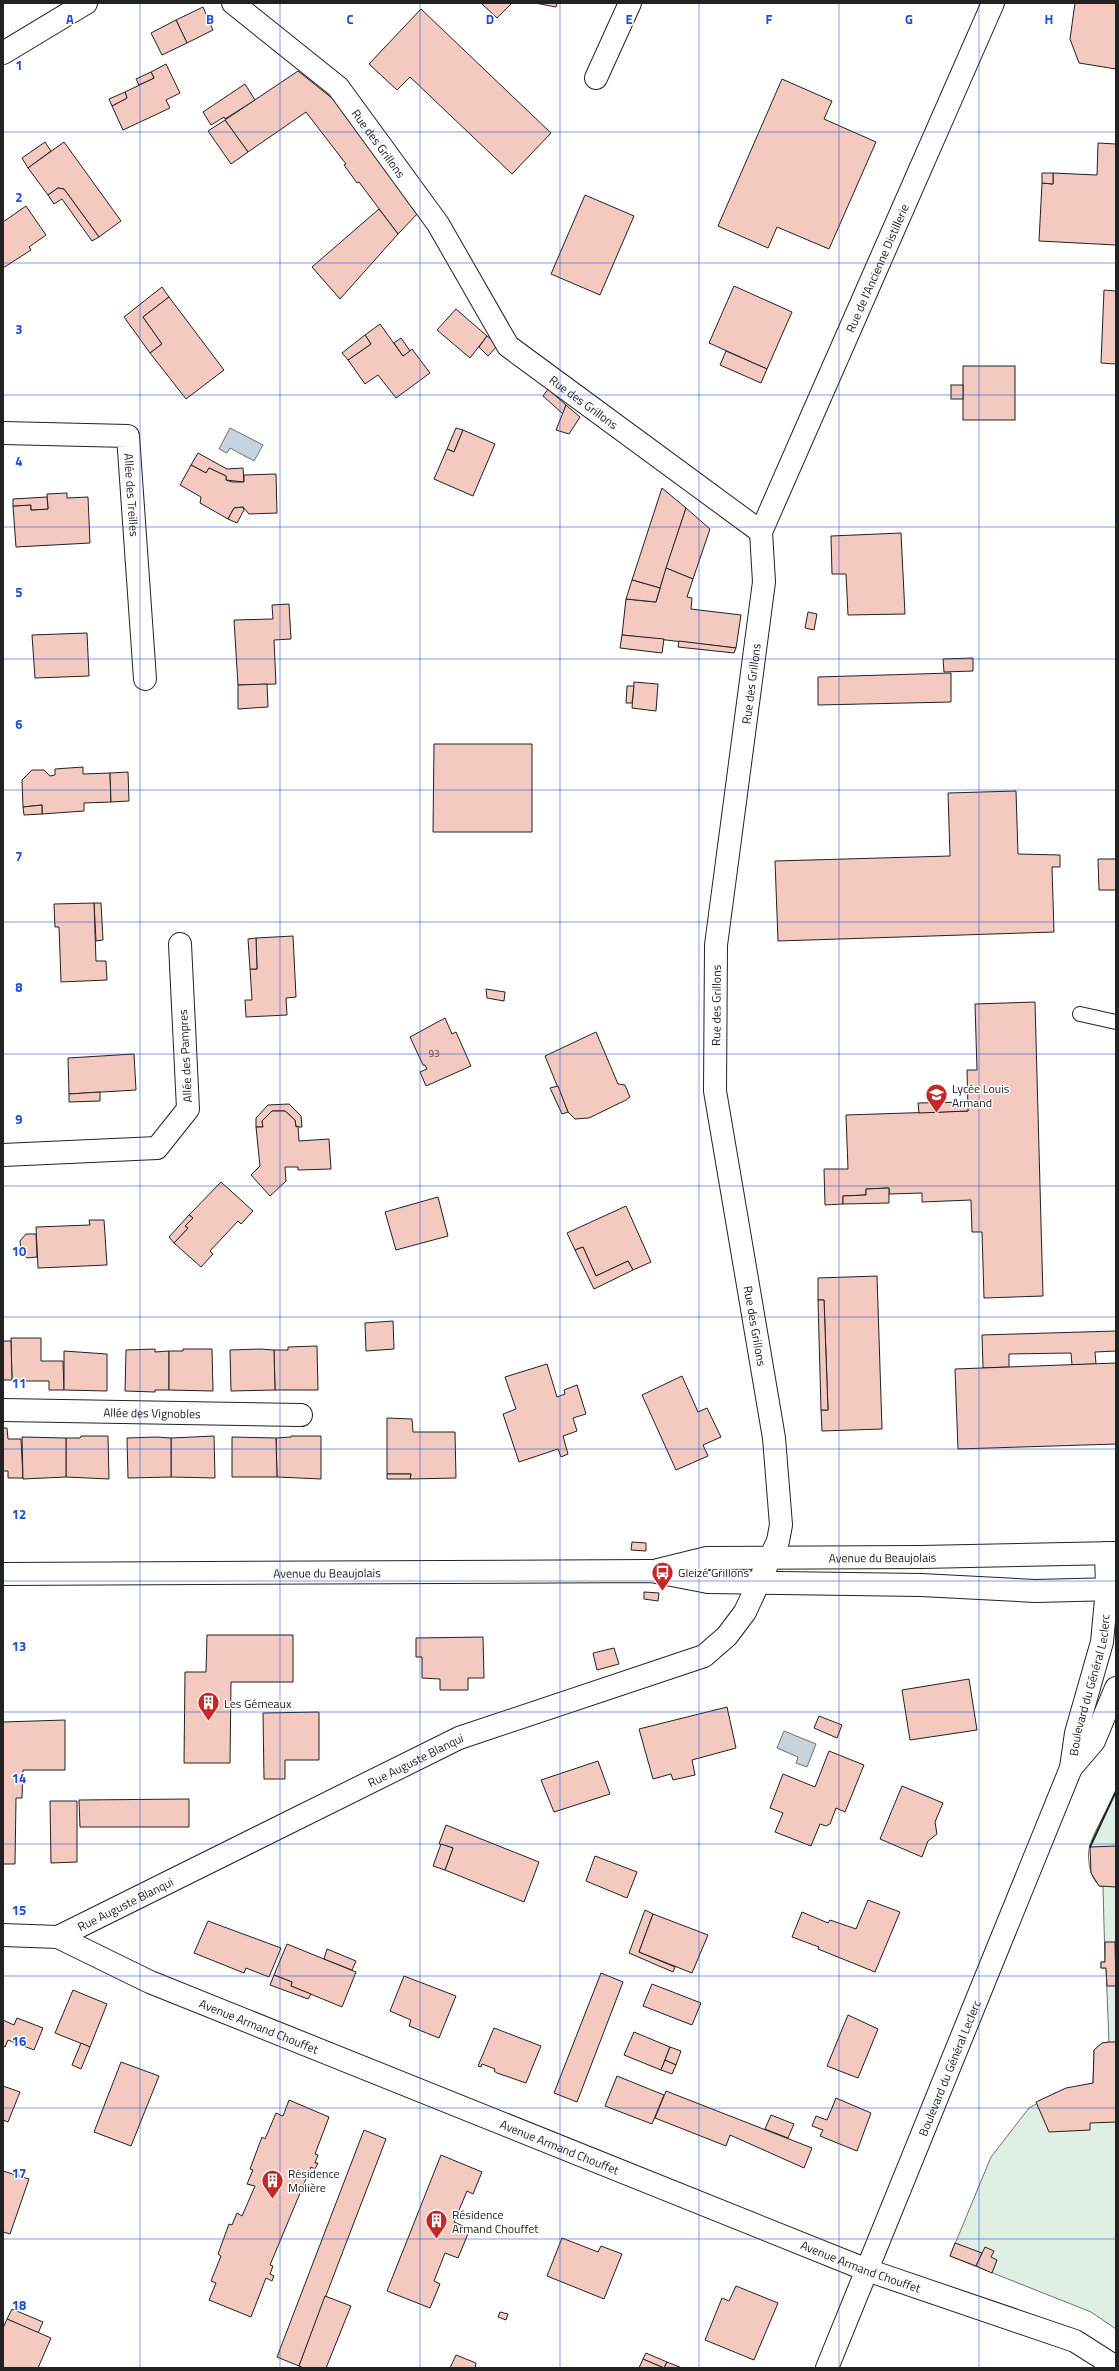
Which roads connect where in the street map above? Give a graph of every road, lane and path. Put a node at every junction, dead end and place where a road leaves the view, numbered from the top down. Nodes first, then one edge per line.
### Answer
1 (86, 3) edge
2 (233, 3) edge
3 (630, 3) edge
4 (993, 3) edge
5 (3, 53) edge
6 (596, 78) dead end
7 (3, 433) edge
8 (761, 532) junction
9 (145, 679) dead end
10 (180, 944) dead end
11 (1080, 1014) dead end
12 (1116, 1022) edge
13 (3, 1155) edge
14 (3, 1410) edge
15 (301, 1415) dead end
16 (1111, 1553) edge
17 (770, 1557) junction
18 (651, 1571) junction
19 (3, 1574) edge
20 (759, 1583) junction
21 (1111, 1589) edge
22 (1116, 1688) edge
23 (1071, 1768) junction
24 (3, 1935) edge
25 (58, 1937) junction
26 (867, 2270) junction
27 (1116, 2367) edge
28 (827, 2368) edge

1 - 5 street
2 - 8 street, Rue des Grillons
3 - 6 street
4 - 8 street, Rue de l'Ancienne Distillerie
7 - 9 street, Allée des Treilles
8 - 17 street, Rue des Grillons
10 - 13 street, Allée des Pampres
11 - 12 lane
14 - 15 street, Allée des Vignobles
16 - 17 street, Avenue du Beaujolais
16 - 21 street, Boulevard du Général Leclerc
17 - 18 street, Avenue du Beaujolais
17 - 20 street, Rue des Grillons
18 - 19 street, Avenue du Beaujolais
18 - 20 street, Avenue du Beaujolais
20 - 21 street, Avenue du Beaujolais
20 - 25 street, Rue Auguste Blanqui
21 - 23 street, Boulevard du Général Leclerc
22 - 23 street, Boulevard du Général Leclerc
23 - 26 street, Boulevard du Général Leclerc
24 - 25 street, Avenue Armand Chouffet
25 - 26 street, Avenue Armand Chouffet
26 - 27 street, Avenue Armand Chouffet
26 - 28 street, Boulevard du Général Leclerc

